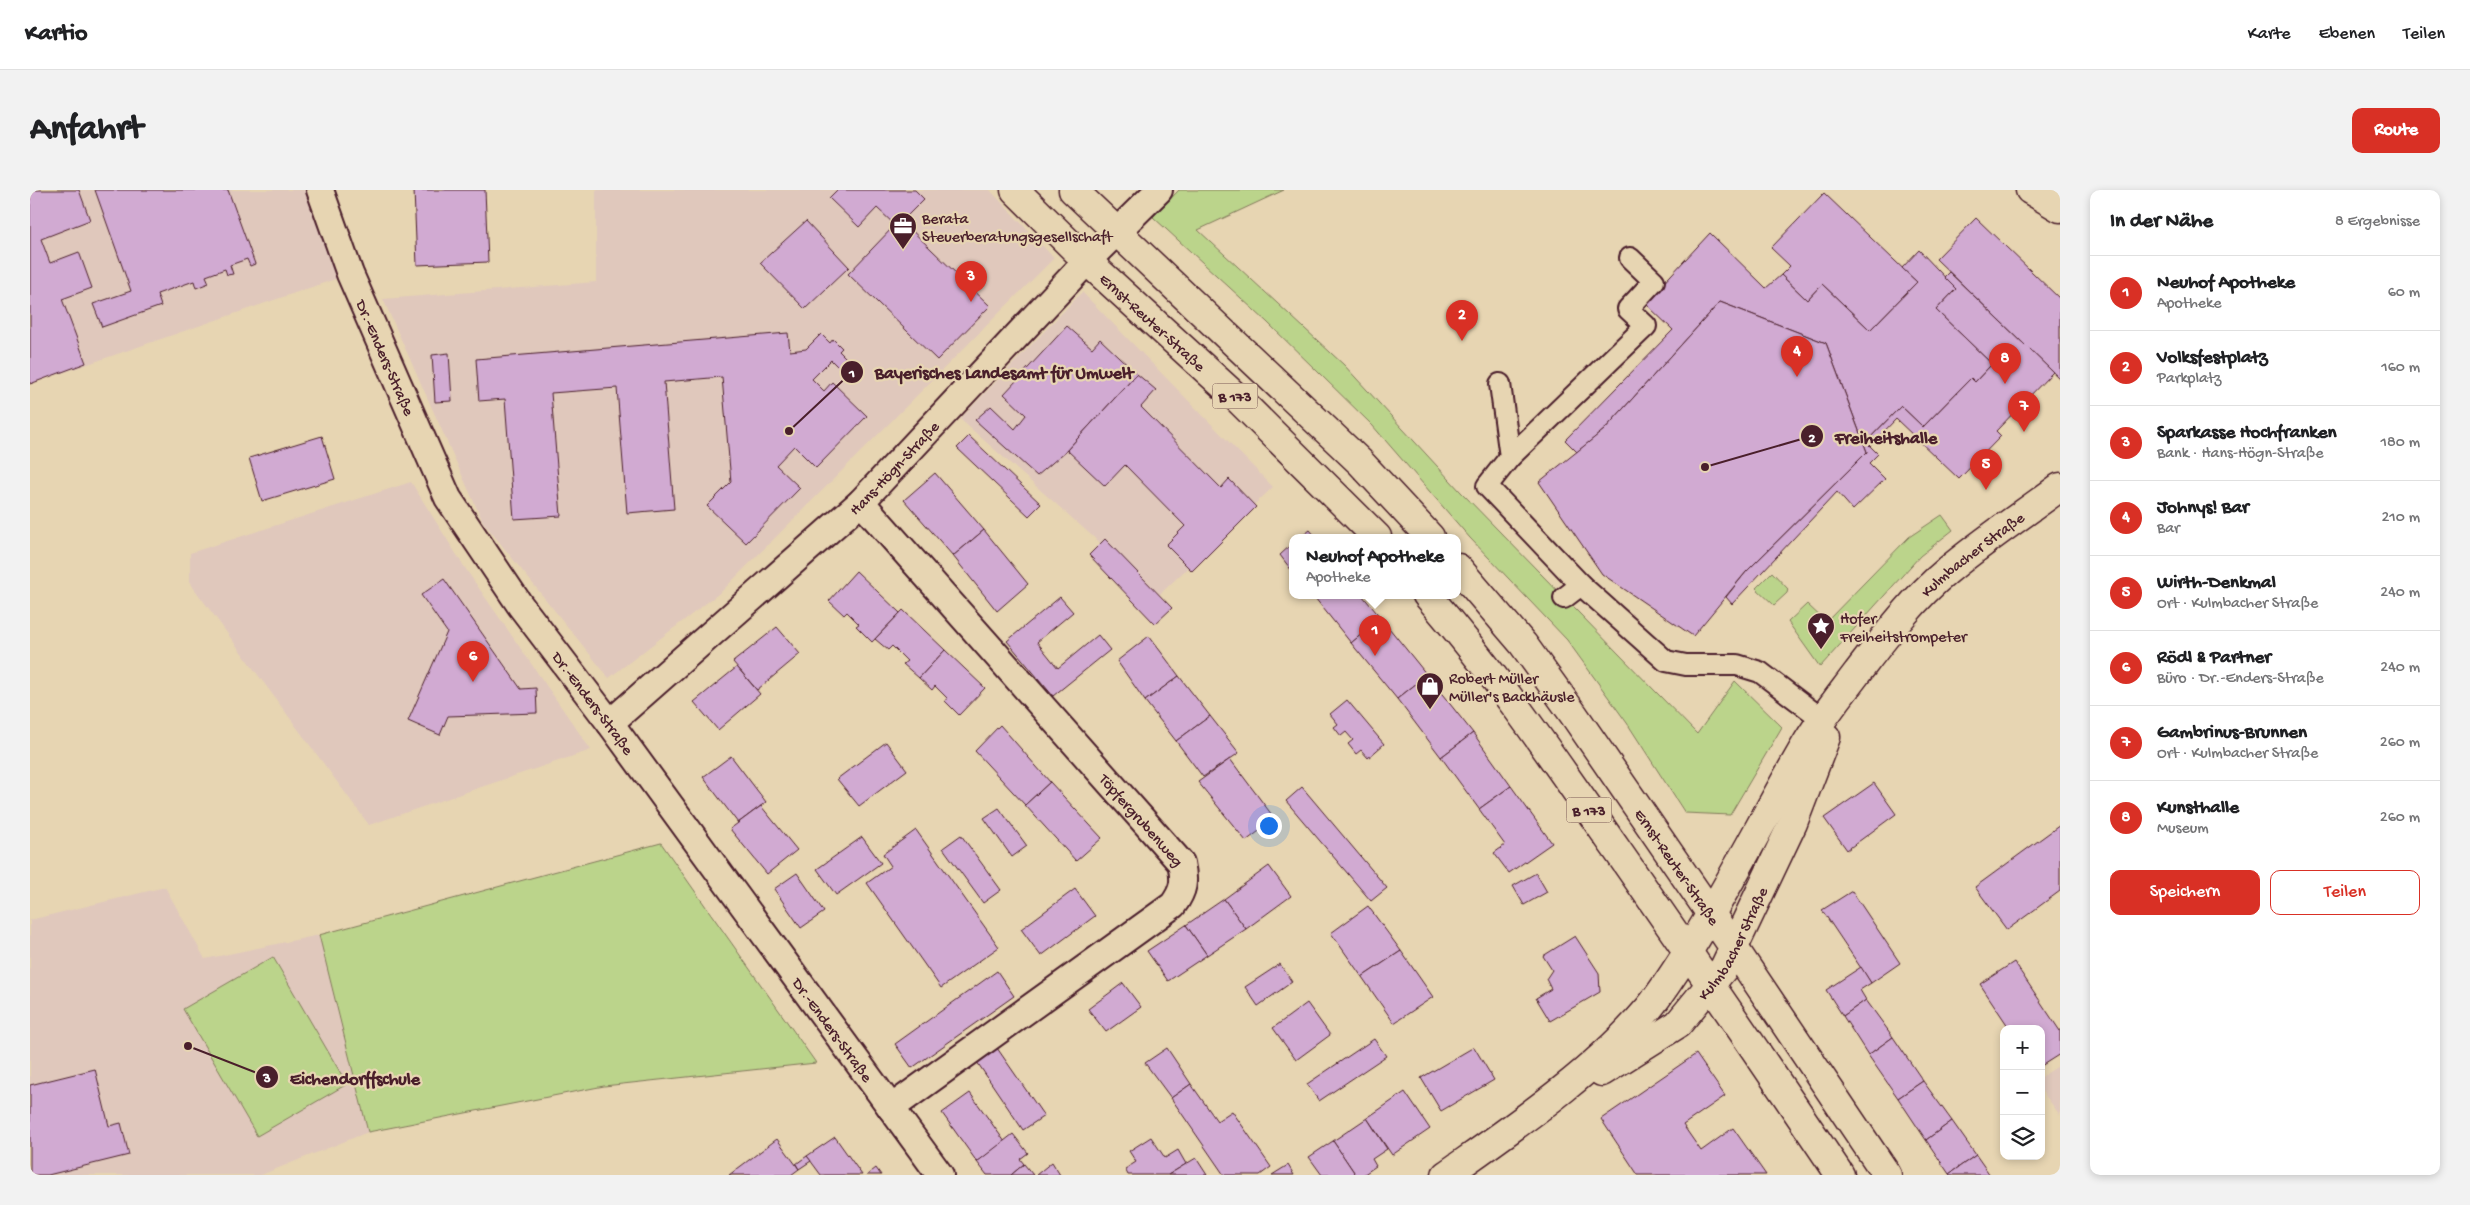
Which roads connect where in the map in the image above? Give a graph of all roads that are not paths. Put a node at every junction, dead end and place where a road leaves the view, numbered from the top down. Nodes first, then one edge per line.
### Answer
1 (320, 190) edge
2 (1015, 190) edge
3 (1073, 190) edge
4 (1159, 190) edge
5 (2030, 190) edge
6 (2060, 208) edge
7 (1117, 232) junction
8 (1630, 258) dead end
9 (1087, 261) junction
10 (1500, 384) dead end
11 (1510, 457) junction
12 (2060, 487) edge
13 (862, 502) junction
14 (1374, 534) edge
15 (1427, 534) edge
16 (1461, 572) edge
17 (1581, 585) junction
18 (1564, 598) dead end
19 (1430, 599) edge
20 (1854, 676) junction
21 (1822, 719) junction
22 (610, 723) junction
23 (1711, 914) junction
24 (1735, 948) junction
25 (1688, 951) junction
26 (1712, 985) junction
27 (891, 1108) junction
28 (1512, 1128) junction
29 (940, 1175) edge
30 (1446, 1175) edge
31 (1840, 1175) edge
32 (1887, 1175) edge

1 - 22 street, Dr.-Enders-Straße
2 - 9 main road, Ernst-Reuter-Straße / B 173
3 - 7 main road, B 173
4 - 7 street, Hans-Högn-Straße
5 - 6 main road
7 - 9 street, Hans-Högn-Straße
7 - 15 main road, B 173
8 - 11 street
9 - 13 street, Hans-Högn-Straße
9 - 14 main road, Ernst-Reuter-Straße / B 173
10 - 11 street
11 - 17 street
12 - 20 main road, Kulmbacher Straße
13 - 22 street, Hans-Högn-Straße
13 - 27 street, Töpfergrubenweg
16 - 23 main road, Ernst-Reuter-Straße / B 173
17 - 18 street
17 - 21 street
19 - 25 main road, B 173
20 - 21 main road, Kulmbacher Straße
20 - 24 main road, Kulmbacher Straße
21 - 23 main road, Kulmbacher Straße
22 - 27 street, Dr.-Enders-Straße
23 - 24 main road, Ernst-Reuter-Straße / B 173
23 - 25 main road, Kulmbacher Straße
24 - 26 main road, Kulmbacher Straße
24 - 32 main road, Ernst-Reuter-Straße / B 173
25 - 26 main road, B 173
25 - 28 main road, Kulmbacher Straße
26 - 28 main road, Kulmbacher Straße
26 - 31 main road, B 173
27 - 29 street, Dr.-Enders-Straße
28 - 30 main road, Kulmbacher Straße

